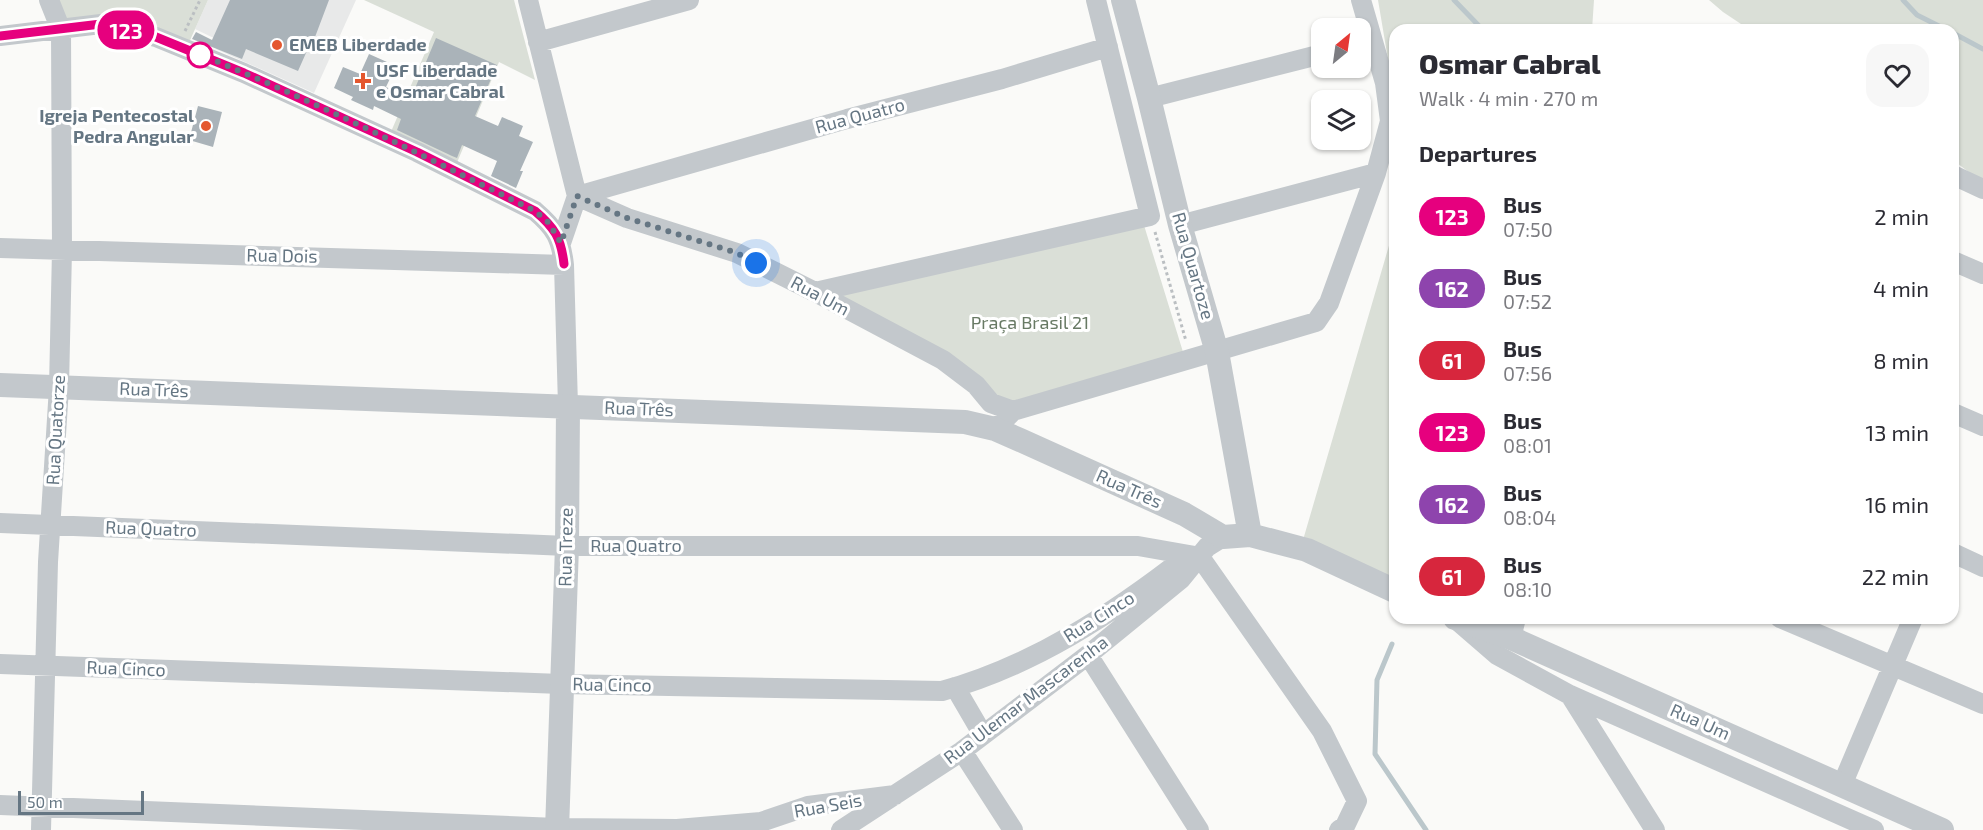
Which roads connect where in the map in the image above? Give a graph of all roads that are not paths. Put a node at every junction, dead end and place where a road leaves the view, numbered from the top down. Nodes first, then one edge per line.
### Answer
1 (49, 0) edge
2 (528, 0) edge
3 (688, 0) edge
4 (1361, 0) edge
5 (1123, 1) edge
6 (1097, 4) edge
7 (1363, 18) edge
8 (61, 30) junction
9 (0, 36) edge
10 (538, 42) junction
11 (1108, 47) junction
12 (1371, 54) edge
13 (1311, 56) edge
14 (1114, 70) junction
15 (1147, 89) junction
16 (1389, 113) edge
17 (1389, 125) edge
18 (1376, 173) junction
19 (1959, 178) edge
20 (1983, 189) edge
21 (577, 196) junction
22 (1180, 225) junction
23 (561, 243) junction
24 (0, 248) edge
25 (62, 250) junction
26 (1959, 263) edge
27 (564, 264) junction
28 (1983, 273) edge
29 (815, 292) junction
30 (1217, 352) junction
31 (0, 385) edge
32 (59, 387) junction
33 (568, 406) junction
34 (1013, 411) junction
35 (1959, 416) edge
36 (1983, 426) edge
37 (995, 429) junction
38 (0, 523) edge
39 (51, 525) junction
40 (1250, 534) junction
41 (1223, 537) junction
42 (567, 546) junction
43 (1194, 556) junction
44 (1959, 556) edge
45 (1983, 567) edge
46 (1389, 588) edge
47 (1462, 624) edge
48 (1490, 624) edge
49 (1794, 624) edge
50 (1910, 624) edge
51 (1514, 628) edge
52 (1088, 655) junction
53 (0, 664) edge
54 (1893, 665) junction
55 (46, 666) junction
56 (561, 684) junction
57 (955, 687) junction
58 (1570, 695) junction
59 (1983, 704) edge
60 (983, 735) junction
61 (962, 751) junction
62 (1842, 785) junction
63 (895, 795) junction
64 (0, 805) edge
65 (42, 806) junction
66 (557, 829) edge
67 (41, 830) edge
68 (841, 830) edge
69 (1013, 830) edge
70 (1199, 830) edge
71 (1339, 830) edge
72 (1655, 830) edge
73 (1874, 830) edge
74 (1942, 830) edge

1 - 8 street
2 - 10 street
3 - 10 street
4 - 7 street
5 - 6 street
5 - 15 street, Rua Quartoze
6 - 11 street, Rua Quartoze
8 - 9 street
8 - 23 street
8 - 25 street, Rua Quatorze
10 - 21 street
11 - 14 street, Rua Quartoze
11 - 21 street, Rua Quatro
12 - 16 street
13 - 15 street
14 - 15 street
14 - 29 street, Rua Quartoze
15 - 22 street, Rua Quartoze
17 - 18 street
18 - 22 street
18 - 30 street
19 - 20 street
21 - 23 street
21 - 29 street, Rua Um
22 - 30 street, Rua Quartoze
23 - 27 street
24 - 25 street, Rua Dois
25 - 27 street, Rua Dois
25 - 32 street, Rua Quatorze
26 - 28 street
27 - 33 street, Rua Treze
29 - 34 street, Rua Um
30 - 34 street
30 - 40 street, Rua Quartoze
31 - 32 street, Rua Três
32 - 33 street, Rua Três
32 - 39 street, Rua Quatorze
33 - 37 street, Rua Três
33 - 42 street, Rua Treze
34 - 37 street
35 - 36 street
37 - 41 street, Rua Três
38 - 39 street, Rua Quatro
39 - 42 street, Rua Quatro
39 - 55 street, Rua Quatorze
40 - 41 street
40 - 46 street
41 - 43 street
42 - 43 street, Rua Quatro
42 - 56 street, Rua Treze
43 - 52 street, Rua Ulemar Mascarenha
43 - 57 street, Rua Cinco
43 - 71 street
44 - 45 street
47 - 58 street, Rua Um
48 - 51 street, Rua Um
49 - 54 street
50 - 54 street
51 - 62 street, Rua Um
52 - 60 street, Rua Ulemar Mascarenha
52 - 70 street
53 - 55 street, Rua Cinco
54 - 59 street
54 - 62 street
55 - 56 street, Rua Cinco
55 - 65 street, Rua Quatorze
56 - 57 street, Rua Cinco
56 - 66 street, Rua Treze
57 - 60 street
58 - 72 street
58 - 73 street, Rua Um
60 - 61 street, Rua Ulemar Mascarenha
61 - 63 street, Rua Ulemar Mascarenha
61 - 69 street
62 - 74 street, Rua Um
63 - 66 street, Rua Seis
63 - 68 street, Rua Ulemar Mascarenha
64 - 65 street, Rua Seis
65 - 66 street, Rua Seis
65 - 67 street, Rua Quatorze

